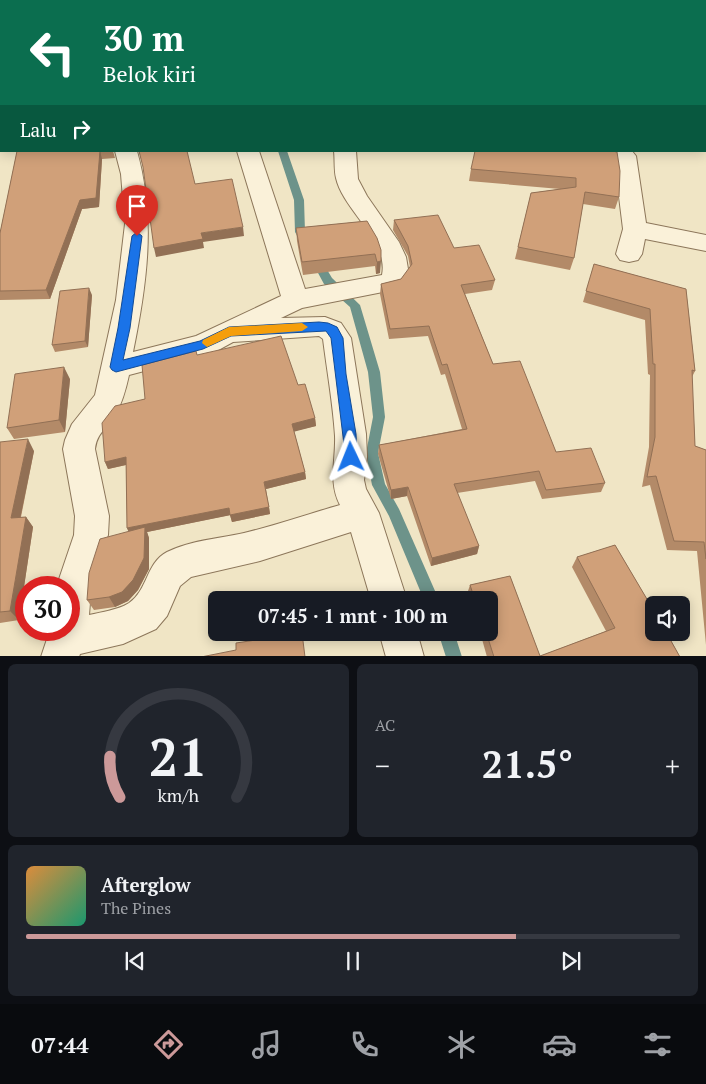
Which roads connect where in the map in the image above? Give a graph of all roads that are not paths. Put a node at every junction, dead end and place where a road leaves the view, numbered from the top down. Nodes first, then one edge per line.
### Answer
1 (286, 0) edge
2 (300, 0) edge
3 (126, 152) edge
4 (248, 152) edge
5 (344, 152) edge
6 (601, 154) edge
7 (629, 154) edge
8 (635, 229) junction
9 (706, 243) edge
10 (629, 254) dead end
11 (296, 300) junction
12 (229, 332) junction
13 (116, 367) junction
14 (362, 513) junction
15 (385, 591) edge
16 (401, 641) edge
17 (64, 647) edge
18 (405, 656) edge

1 - 2 street
3 - 13 street
4 - 11 street
5 - 11 street
6 - 7 street
7 - 8 street
8 - 9 street
8 - 10 street
11 - 12 street
12 - 13 street
12 - 14 street
13 - 17 street
14 - 15 street
14 - 17 street
16 - 18 street

